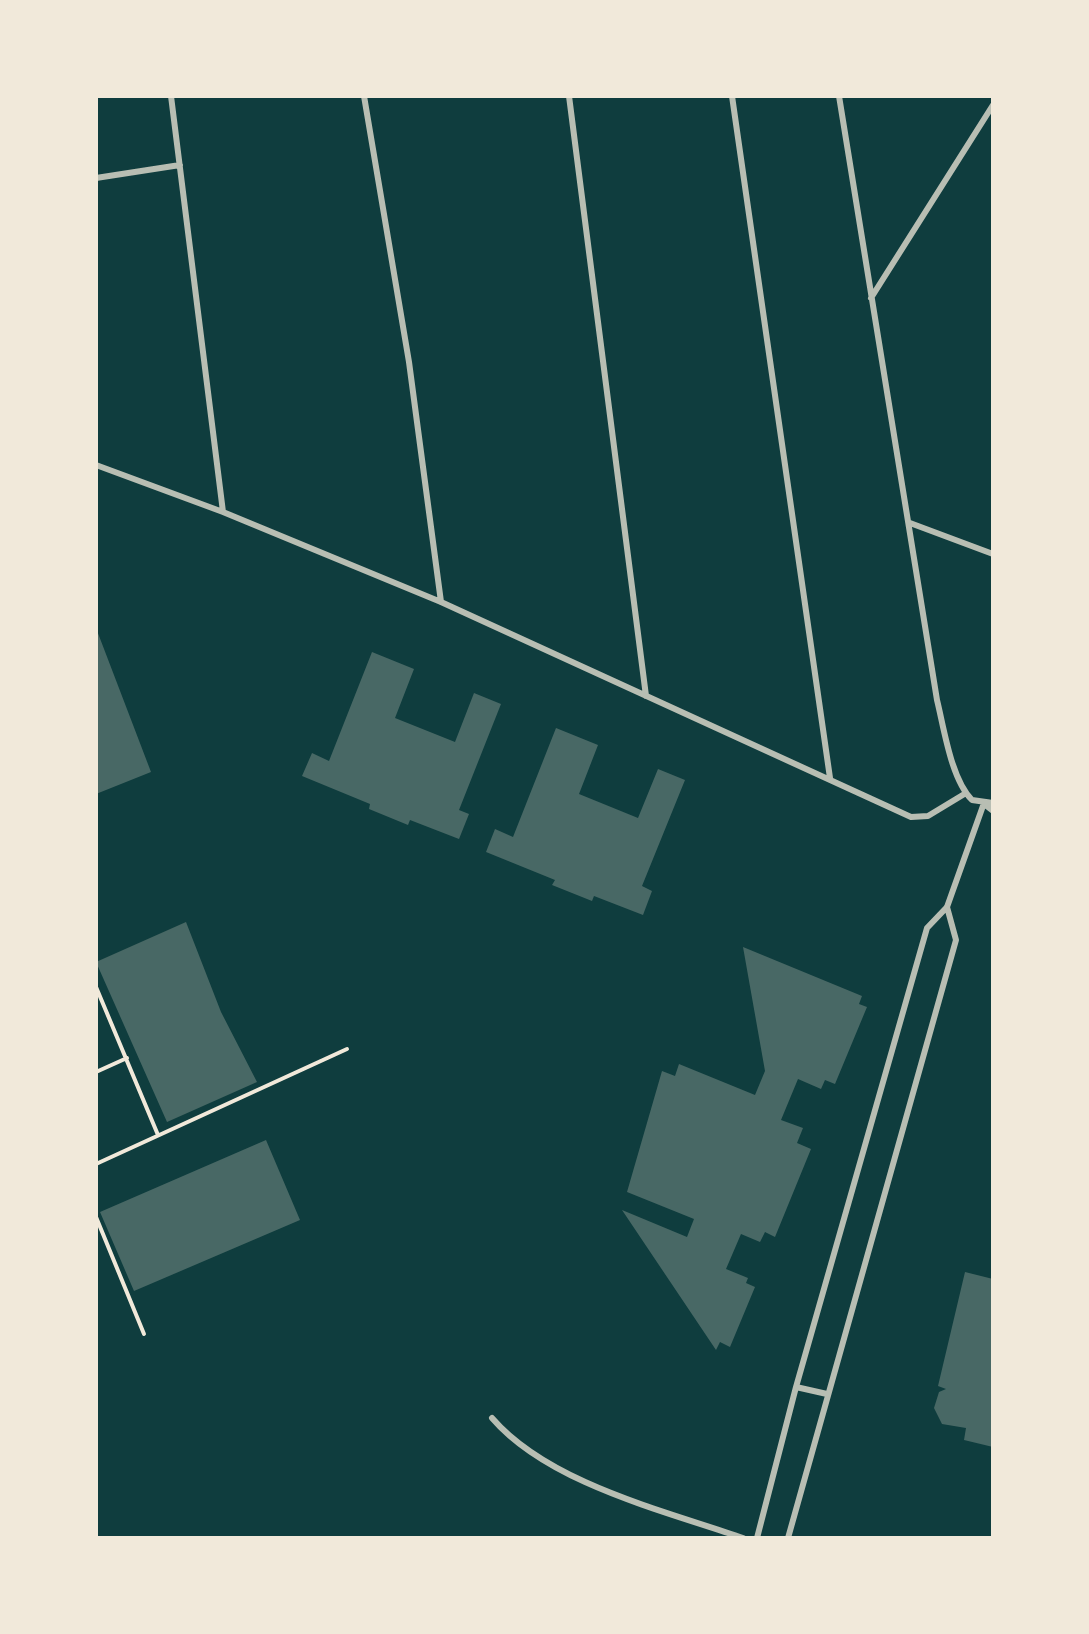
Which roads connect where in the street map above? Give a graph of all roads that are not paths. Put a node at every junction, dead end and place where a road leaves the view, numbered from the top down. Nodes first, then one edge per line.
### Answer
1 (171, 96) edge
2 (364, 96) edge
3 (569, 96) edge
4 (732, 96) edge
5 (839, 96) edge
6 (993, 105) edge
7 (180, 165) junction
8 (96, 178) edge
9 (871, 298) junction
10 (96, 465) edge
11 (223, 512) junction
12 (910, 523) junction
13 (993, 554) edge
14 (441, 602) junction
15 (646, 696) junction
16 (830, 778) junction
17 (966, 793) junction
18 (984, 803) junction
19 (993, 803) edge
20 (993, 812) edge
21 (948, 907) junction
22 (796, 1387) junction
23 (827, 1394) junction
24 (492, 1418) dead end
25 (743, 1538) edge
26 (757, 1538) edge
27 (788, 1538) edge

1 - 7 street
2 - 14 street
3 - 15 street
4 - 16 street
5 - 9 street
6 - 9 street
7 - 8 street
7 - 11 street
9 - 12 street
10 - 11 street
11 - 14 street
12 - 13 street
12 - 17 street
14 - 15 street
15 - 16 street
16 - 17 street
17 - 18 street
18 - 19 street
18 - 20 street
18 - 21 street
21 - 22 street
21 - 23 street
22 - 23 street
22 - 26 street
23 - 27 street
24 - 25 street

